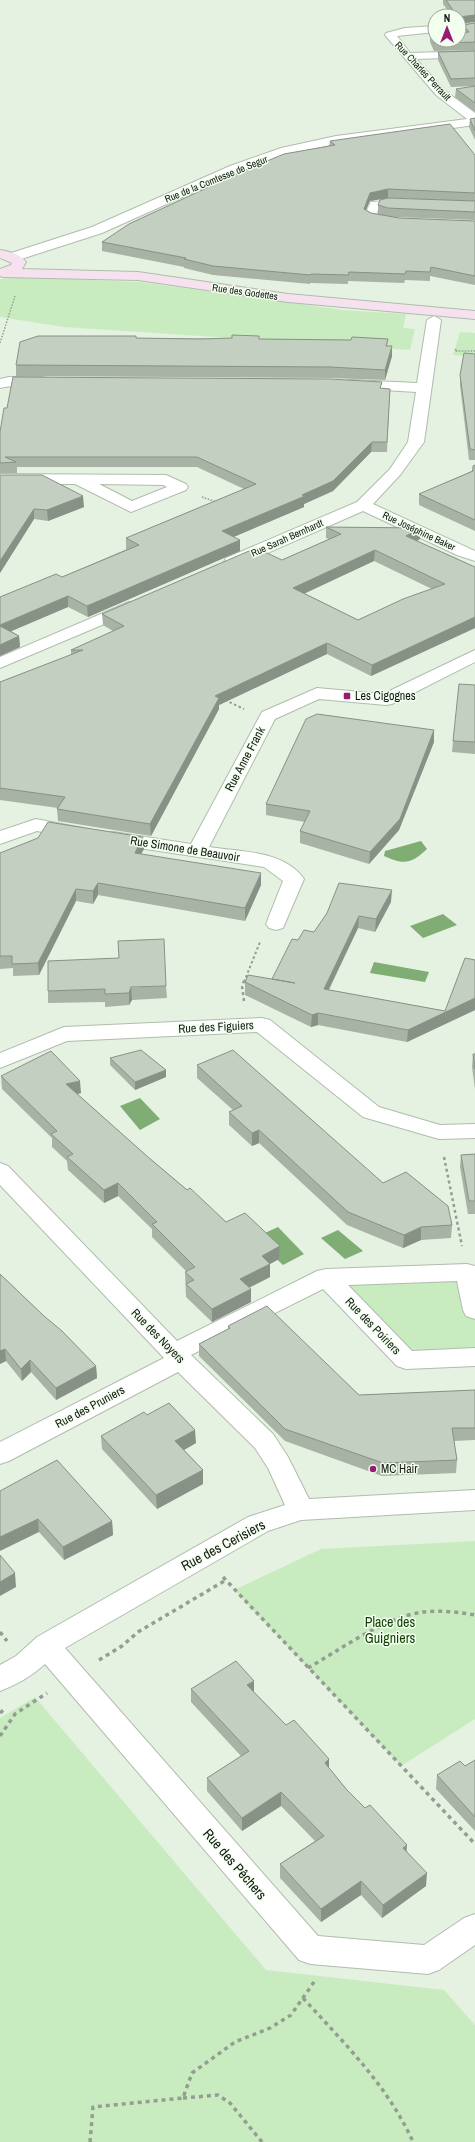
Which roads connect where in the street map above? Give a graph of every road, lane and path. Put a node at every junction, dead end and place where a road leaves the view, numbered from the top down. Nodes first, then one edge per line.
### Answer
1 (427, 30) edge
2 (475, 54) edge
3 (408, 56) junction
4 (455, 92) edge
5 (441, 93) junction
6 (475, 119) edge
7 (412, 203) edge
8 (401, 222) edge
9 (10, 259) edge
10 (3, 273) edge
11 (67, 274) junction
12 (16, 294) dead end
13 (475, 315) edge
14 (429, 316) junction
15 (475, 322) edge
16 (0, 343) edge
17 (455, 351) dead end
18 (475, 351) edge
19 (3, 381) edge
20 (56, 381) edge
21 (337, 383) edge
22 (423, 388) junction
23 (0, 479) edge
24 (79, 480) junction
25 (180, 487) junction
26 (363, 504) junction
27 (223, 505) edge
28 (475, 556) edge
29 (216, 569) edge
30 (145, 600) edge
31 (475, 655) edge
32 (0, 663) edge
33 (442, 672) junction
34 (475, 673) edge
35 (222, 698) edge
36 (268, 716) junction
37 (0, 838) edge
38 (197, 851) junction
39 (276, 924) joint
40 (247, 1026) junction
41 (0, 1061) edge
42 (475, 1131) edge
43 (439, 1132) junction
44 (0, 1172) edge
45 (467, 1272) junction
46 (326, 1277) junction
47 (475, 1310) edge
48 (177, 1356) junction
49 (475, 1357) edge
50 (0, 1454) edge
51 (475, 1500) edge
52 (301, 1510) junction
53 (201, 1555) junction
54 (226, 1580) junction
55 (475, 1615) edge
56 (47, 1645) junction
57 (308, 1668) junction
58 (72, 1677) junction
59 (0, 1679) edge
60 (8, 1707) dead end
61 (0, 1713) edge
62 (0, 1736) edge
63 (475, 1844) edge
64 (475, 1928) edge
65 (328, 1952) junction
66 (303, 1998) junction
67 (183, 2098) junction
68 (90, 2142) edge
69 (262, 2142) edge
70 (413, 2142) edge

1 - 3 street, Rue Charles Perrault
2 - 3 street
3 - 5 street, Rue Charles Perrault
4 - 5 street
5 - 6 street, Rue Charles Perrault
6 - 9 street, Rue de la Comtesse de Segur
7 - 8 lane
9 - 10 street
9 - 11 street, Rue des Godettes
10 - 11 street, Rue des Godettes
11 - 14 street, Rue des Godettes
12 - 16 path
13 - 14 street
14 - 15 street
14 - 22 street, Rue Sarah Bernhardt
17 - 18 path
19 - 20 street
21 - 22 street
22 - 26 street, Rue Sarah Bernhardt
23 - 24 street
24 - 25 street
24 - 25 street
25 - 27 path
26 - 28 street, Rue Joséphine Baker
26 - 29 street, Rue Sarah Bernhardt
30 - 32 street
31 - 33 street, Rue Anne Frank
33 - 34 street
33 - 36 street, Rue Anne Frank
35 - 36 path
36 - 38 street, Rue Anne Frank
37 - 38 street, Rue Simone de Beauvoir
38 - 39 street, Rue Simone de Beauvoir
39 - 40 path
40 - 41 street, Rue des Figuiers
40 - 43 street, Rue des Figuiers
42 - 43 street, Rue des Figuiers
43 - 45 path
44 - 48 street, Rue des Noyers
45 - 46 street
45 - 47 street
46 - 48 street
46 - 49 street, Rue des Poiriers
48 - 50 street, Rue des Pruniers
48 - 52 street, Rue des Noyers
51 - 52 street, Rue des Cerisiers
52 - 53 street, Rue des Cerisiers
53 - 54 path
53 - 56 street, Rue des Cerisiers
54 - 57 path
54 - 58 path
55 - 57 path
56 - 58 street, Rue des Pêchers
56 - 59 street, Rue des Cerisiers
57 - 63 path
58 - 62 path
58 - 65 street, Rue des Pêchers
60 - 61 path
64 - 65 street, Rue des Pêchers
65 - 66 path
66 - 67 path
66 - 70 path
67 - 68 path
67 - 69 path

